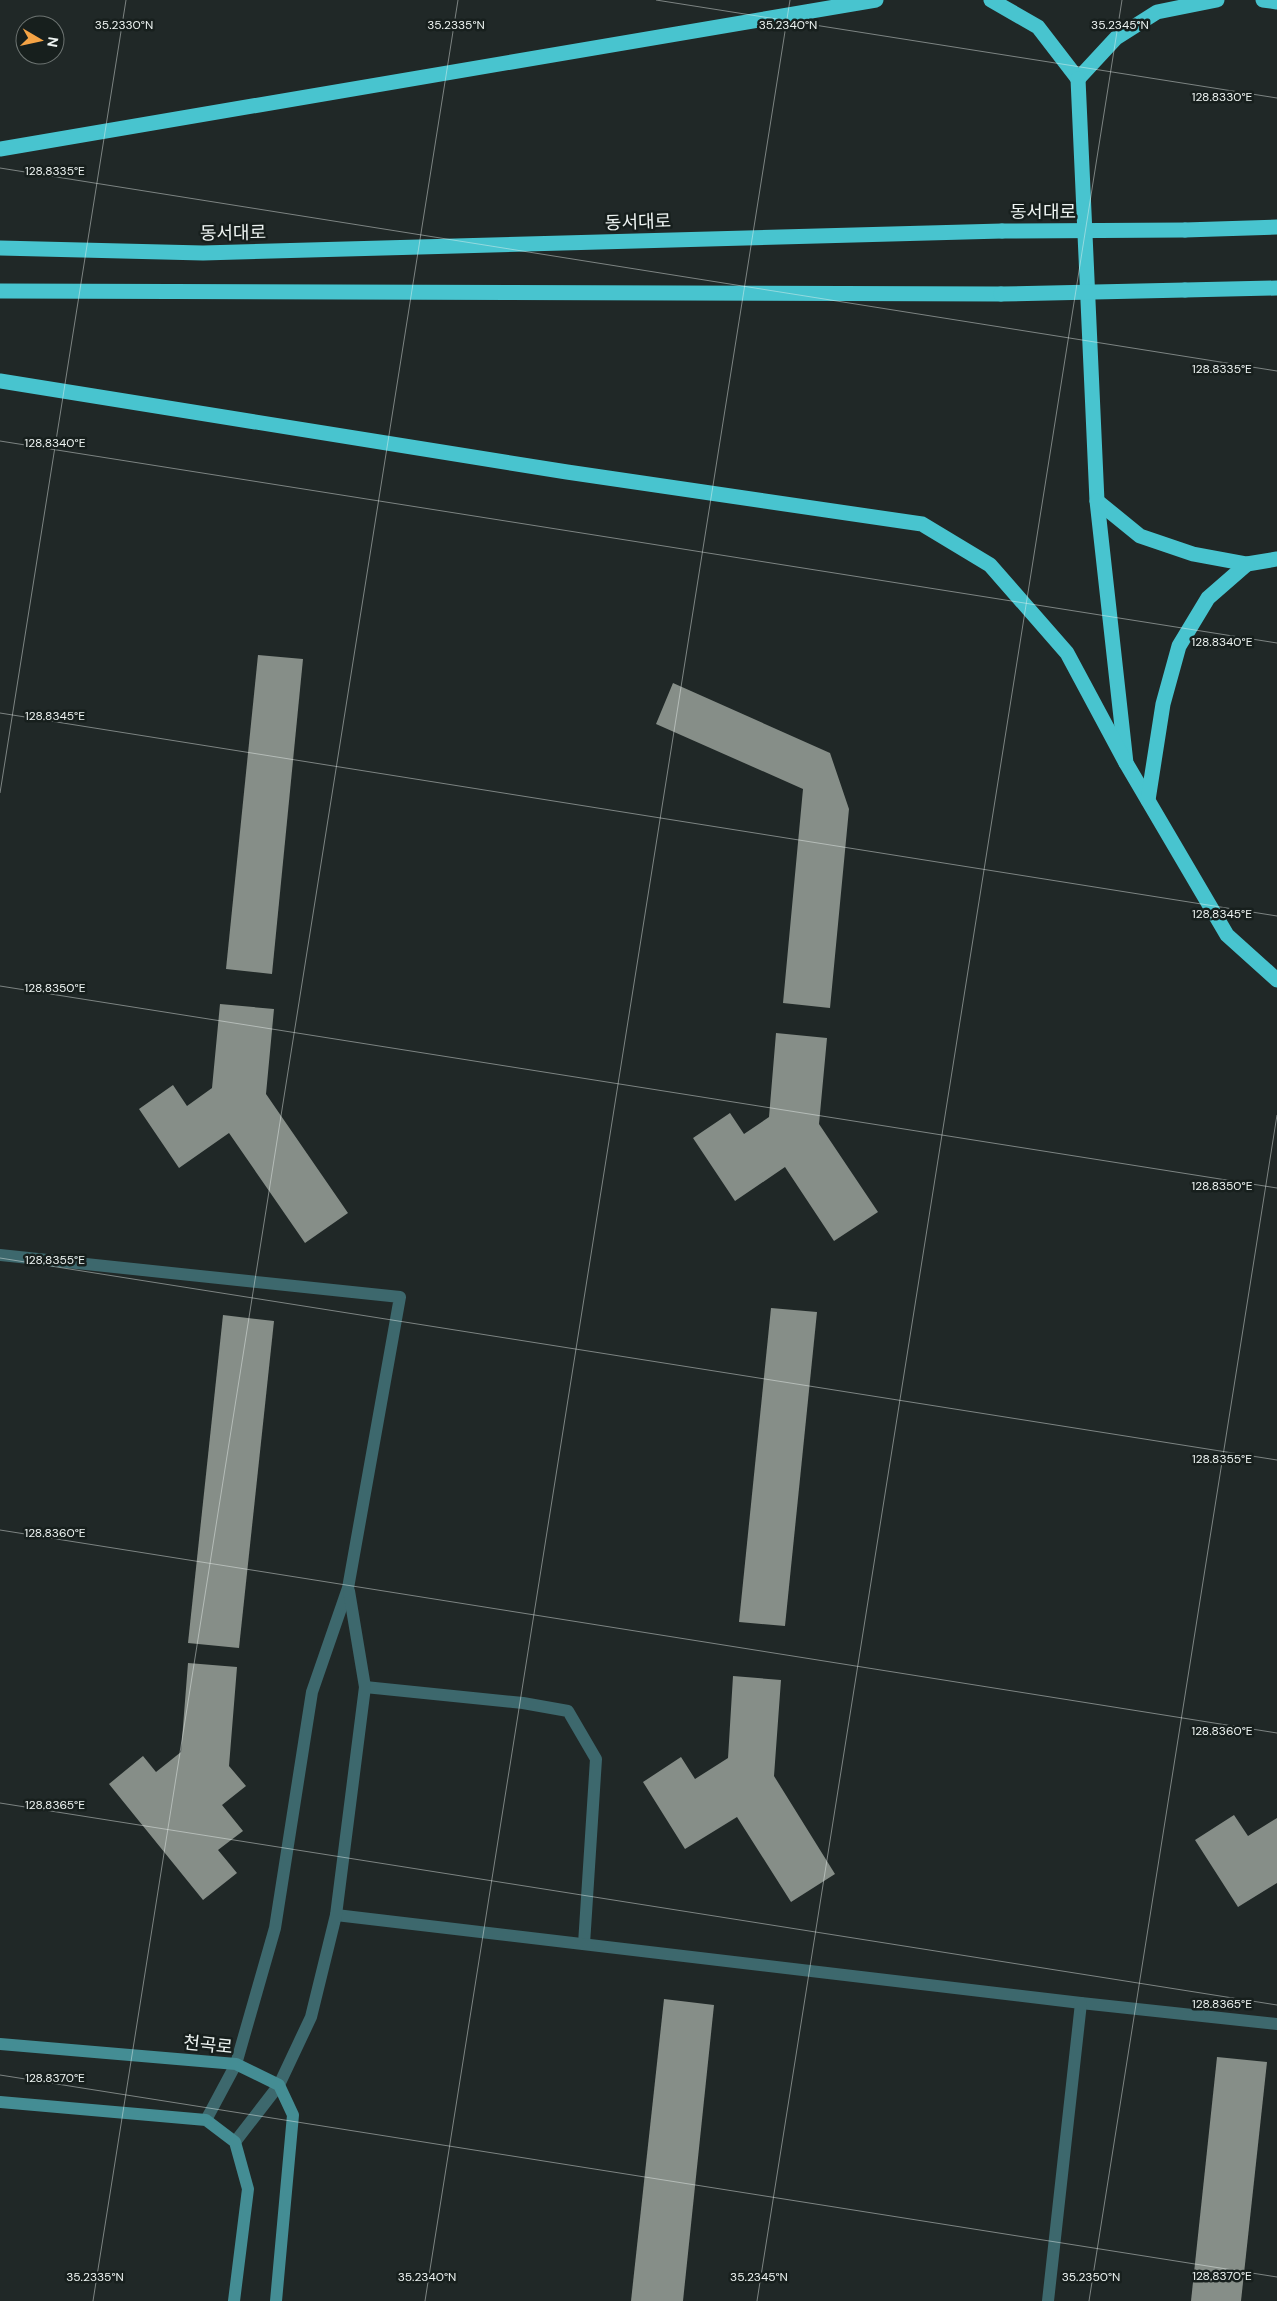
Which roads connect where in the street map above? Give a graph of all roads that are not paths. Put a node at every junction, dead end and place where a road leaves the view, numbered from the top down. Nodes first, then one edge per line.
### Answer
1 (876, 0) edge
2 (991, 0) edge
3 (1217, 0) edge
4 (1263, 0) edge
5 (1277, 2) edge
6 (1078, 79) junction
7 (0, 149) edge
8 (1277, 227) edge
9 (0, 248) edge
10 (1277, 288) edge
11 (0, 291) edge
12 (0, 381) edge
13 (1098, 501) junction
14 (1277, 559) edge
15 (1247, 564) junction
16 (1126, 763) junction
17 (1148, 800) junction
18 (1277, 980) edge
19 (0, 1255) edge
20 (348, 1588) junction
21 (365, 1687) junction
22 (336, 1915) junction
23 (584, 1944) junction
24 (1081, 2003) junction
25 (1277, 2024) edge
26 (0, 2044) edge
27 (236, 2064) junction
28 (280, 2085) junction
29 (0, 2102) edge
30 (206, 2120) junction
31 (235, 2142) junction
32 (234, 2301) edge
33 (276, 2301) edge
34 (1048, 2301) edge

1 - 7 highway
2 - 6 highway
3 - 6 highway
4 - 5 highway
6 - 13 highway
8 - 9 highway, 동서대로, bridge
10 - 11 highway, bridge
12 - 16 highway
13 - 15 highway
13 - 16 highway
14 - 15 highway
15 - 17 highway
16 - 17 highway
17 - 18 highway
19 - 20 lane
20 - 21 lane
20 - 27 lane
21 - 22 lane
21 - 23 lane
22 - 23 lane
22 - 28 lane
23 - 24 lane
24 - 25 lane
24 - 34 lane
26 - 27 street, 천곡로
27 - 28 street, 천곡로
27 - 30 lane
28 - 31 lane
28 - 33 street
29 - 30 street
30 - 31 street
31 - 32 street

